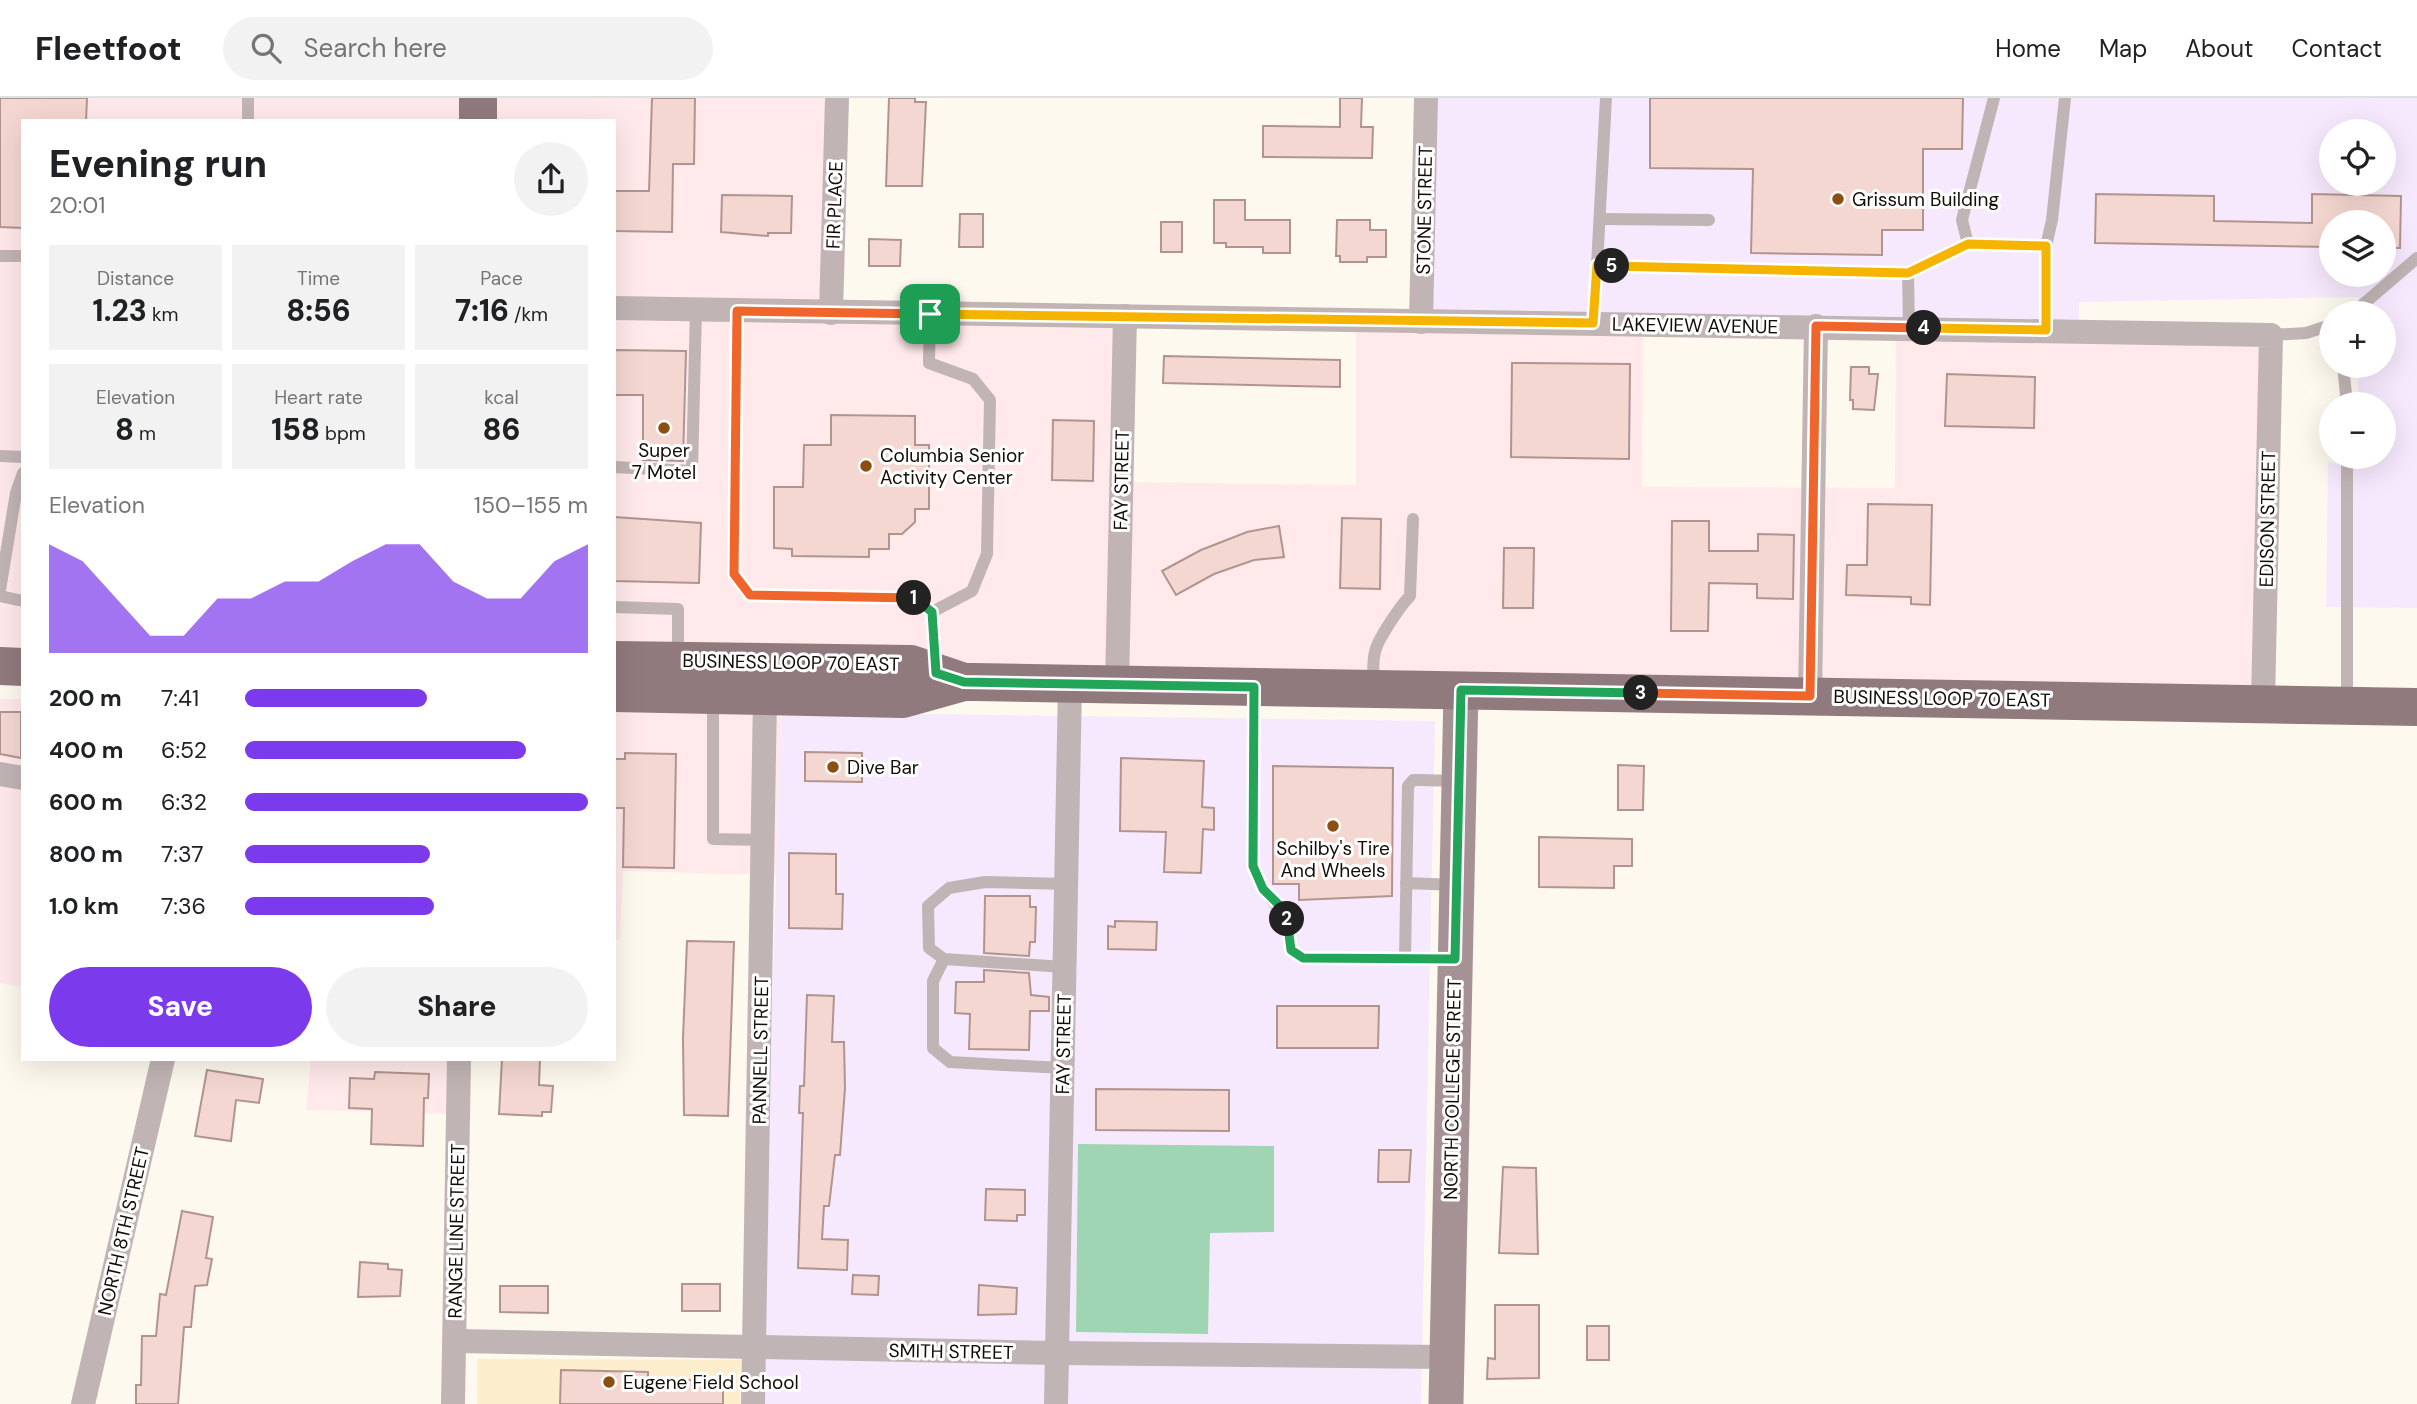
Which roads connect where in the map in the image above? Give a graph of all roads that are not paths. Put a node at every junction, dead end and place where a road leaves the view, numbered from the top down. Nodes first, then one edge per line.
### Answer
1 (248, 98) edge
2 (478, 98) edge
3 (837, 98) edge
4 (1426, 98) edge
5 (1606, 98) edge
6 (1994, 98) edge
7 (2065, 98) edge
8 (248, 119) edge
9 (478, 119) edge
10 (1600, 219) junction
11 (1709, 220) dead end
12 (1968, 244) junction
13 (2046, 246) junction
14 (0, 256) edge
15 (21, 256) edge
16 (2417, 258) edge
17 (1597, 265) junction
18 (1908, 273) junction
19 (2367, 301) edge
20 (616, 308) edge
21 (696, 309) junction
22 (737, 311) junction
23 (831, 313) junction
24 (930, 314) junction
25 (1125, 316) junction
26 (1421, 322) junction
27 (1593, 323) junction
28 (1816, 326) junction
29 (1909, 328) junction
30 (2046, 330) junction
31 (2319, 330) edge
32 (2271, 335) junction
33 (0, 456) edge
34 (21, 457) edge
35 (616, 467) edge
36 (2347, 469) edge
37 (21, 479) edge
38 (1413, 519) dead end
39 (0, 593) edge
40 (21, 600) edge
41 (616, 607) edge
42 (932, 612) junction
43 (616, 660) edge
44 (678, 661) junction
45 (0, 666) edge
46 (21, 667) edge
47 (950, 677) junction
48 (1070, 684) junction
49 (1117, 686) junction
50 (1254, 687) junction
51 (1373, 689) junction
52 (1461, 690) junction
53 (616, 693) edge
54 (713, 695) junction
55 (765, 696) junction
56 (1810, 696) junction
57 (2263, 703) junction
58 (2347, 705) junction
59 (2417, 707) edge
60 (0, 774) edge
61 (21, 778) edge
62 (1459, 781) junction
63 (764, 840) junction
64 (1406, 883) junction
65 (1066, 884) junction
66 (1457, 885) junction
67 (1405, 958) junction
68 (944, 959) junction
69 (1455, 959) junction
70 (1064, 967) junction
71 (163, 1061) edge
72 (459, 1061) edge
73 (1062, 1068) junction
74 (455, 1341) junction
75 (755, 1346) junction
76 (1057, 1353) junction
77 (1447, 1357) junction
78 (83, 1404) edge
79 (453, 1404) edge
80 (753, 1404) edge
81 (1056, 1404) edge
82 (1446, 1404) edge

1 - 8 lane
2 - 9 main road
3 - 23 street, FIR PLACE
4 - 26 street, STONE STREET
5 - 10 lane
6 - 12 lane
7 - 13 lane
10 - 11 lane
10 - 17 lane
12 - 13 lane
12 - 18 lane
13 - 30 lane
14 - 15 lane
16 - 19 lane
17 - 18 lane
17 - 27 lane
18 - 29 lane
20 - 21 street, LAKEVIEW AVENUE
21 - 22 street, LAKEVIEW AVENUE
21 - 35 lane
22 - 23 street, LAKEVIEW AVENUE
22 - 42 lane
23 - 24 street, LAKEVIEW AVENUE
24 - 25 street, LAKEVIEW AVENUE
24 - 42 lane
25 - 26 street, LAKEVIEW AVENUE
25 - 49 street, FAY STREET
26 - 27 street, LAKEVIEW AVENUE
27 - 28 street, LAKEVIEW AVENUE
28 - 29 street, LAKEVIEW AVENUE
28 - 56 street
29 - 30 street, LAKEVIEW AVENUE
30 - 32 street, LAKEVIEW AVENUE
31 - 32 lane
32 - 57 street, EDISON STREET
33 - 34 lane
36 - 58 lane
37 - 39 lane
38 - 51 lane
39 - 40 lane
41 - 44 lane
42 - 47 lane
43 - 44 main road, BUSINESS LOOP 70 EAST
44 - 47 main road, BUSINESS LOOP 70 EAST
45 - 46 main road
47 - 48 main road, BUSINESS LOOP 70 EAST
47 - 55 main road, BUSINESS LOOP 70 EAST
48 - 49 main road, BUSINESS LOOP 70 EAST
48 - 65 street, FAY STREET
49 - 50 main road, BUSINESS LOOP 70 EAST
50 - 51 main road, BUSINESS LOOP 70 EAST
50 - 67 lane
51 - 52 main road, BUSINESS LOOP 70 EAST
52 - 56 main road, BUSINESS LOOP 70 EAST
52 - 62 main road, NORTH COLLEGE STREET
53 - 54 main road, BUSINESS LOOP 70 EAST
54 - 55 main road, BUSINESS LOOP 70 EAST
54 - 63 lane
55 - 63 street, PANNELL STREET
56 - 57 main road, BUSINESS LOOP 70 EAST
57 - 58 main road, BUSINESS LOOP 70 EAST
58 - 59 main road, BUSINESS LOOP 70 EAST
60 - 61 street
62 - 64 lane
62 - 66 main road, NORTH COLLEGE STREET
63 - 75 street, PANNELL STREET
64 - 66 lane
64 - 67 lane
65 - 68 lane
65 - 70 street, FAY STREET
66 - 69 main road, NORTH COLLEGE STREET
67 - 69 lane
68 - 70 lane
68 - 73 lane
69 - 77 main road, NORTH COLLEGE STREET
70 - 73 street, FAY STREET
71 - 78 street, NORTH 8TH STREET
72 - 74 street, RANGE LINE STREET
73 - 76 street, FAY STREET
74 - 75 street, SMITH STREET
74 - 79 street, RANGE LINE STREET
75 - 76 street, SMITH STREET
75 - 80 street, PANNELL STREET
76 - 77 street, SMITH STREET
76 - 81 street, FAY STREET
77 - 82 main road, NORTH COLLEGE STREET

